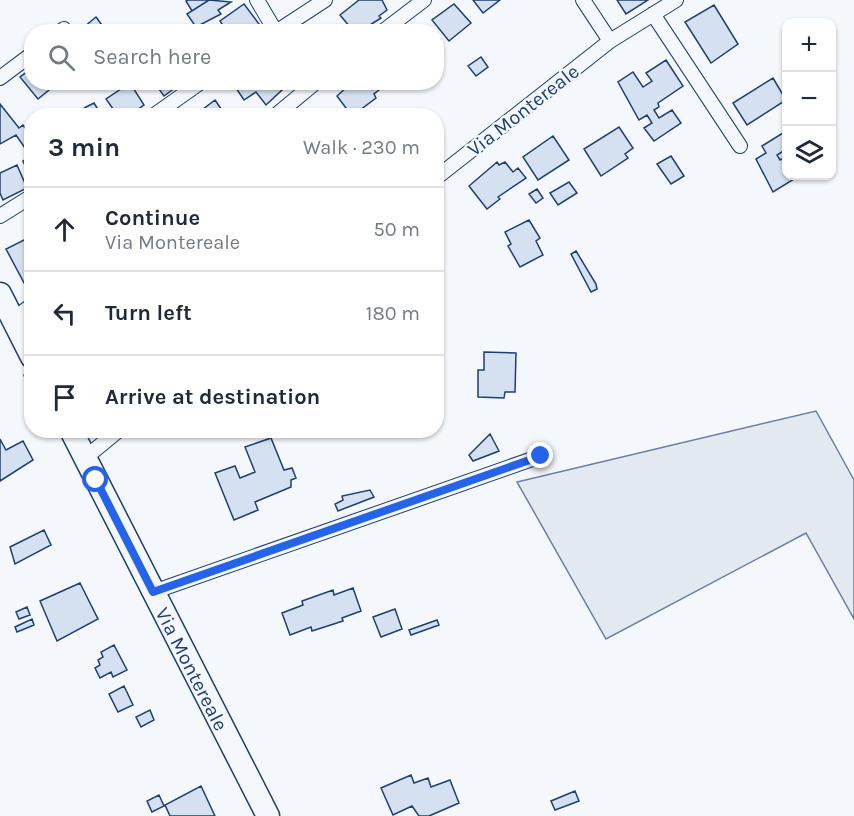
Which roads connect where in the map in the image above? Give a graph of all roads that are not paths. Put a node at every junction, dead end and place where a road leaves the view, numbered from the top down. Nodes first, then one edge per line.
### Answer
1 (257, 0) edge
2 (325, 0) edge
3 (424, 0) edge
4 (583, 0) edge
5 (676, 0) edge
6 (653, 14) junction
7 (271, 24) edge
8 (288, 24) edge
9 (392, 24) edge
10 (610, 41) junction
11 (24, 60) edge
12 (0, 78) edge
13 (190, 90) edge
14 (306, 90) edge
15 (164, 108) edge
16 (285, 108) edge
17 (740, 146) dead end
18 (444, 172) edge
19 (24, 201) edge
20 (0, 216) edge
21 (0, 294) edge
22 (24, 311) edge
23 (12, 320) junction
24 (24, 342) edge
25 (75, 438) edge
26 (109, 438) edge
27 (541, 456) dead end
28 (85, 458) junction
29 (153, 592) junction
30 (268, 816) edge

1 - 7 street
2 - 8 street
3 - 9 street
4 - 10 street
5 - 6 street, Via Montereale
6 - 10 street, Via Montereale
6 - 17 street
10 - 18 street, Via Montereale
11 - 12 street
13 - 15 street
14 - 16 street
19 - 20 street
21 - 23 main road
22 - 23 street
23 - 24 main road
25 - 28 main road, Via Montereale
26 - 28 street
27 - 29 street
28 - 29 main road, Via Montereale
29 - 30 main road, Via Montereale

